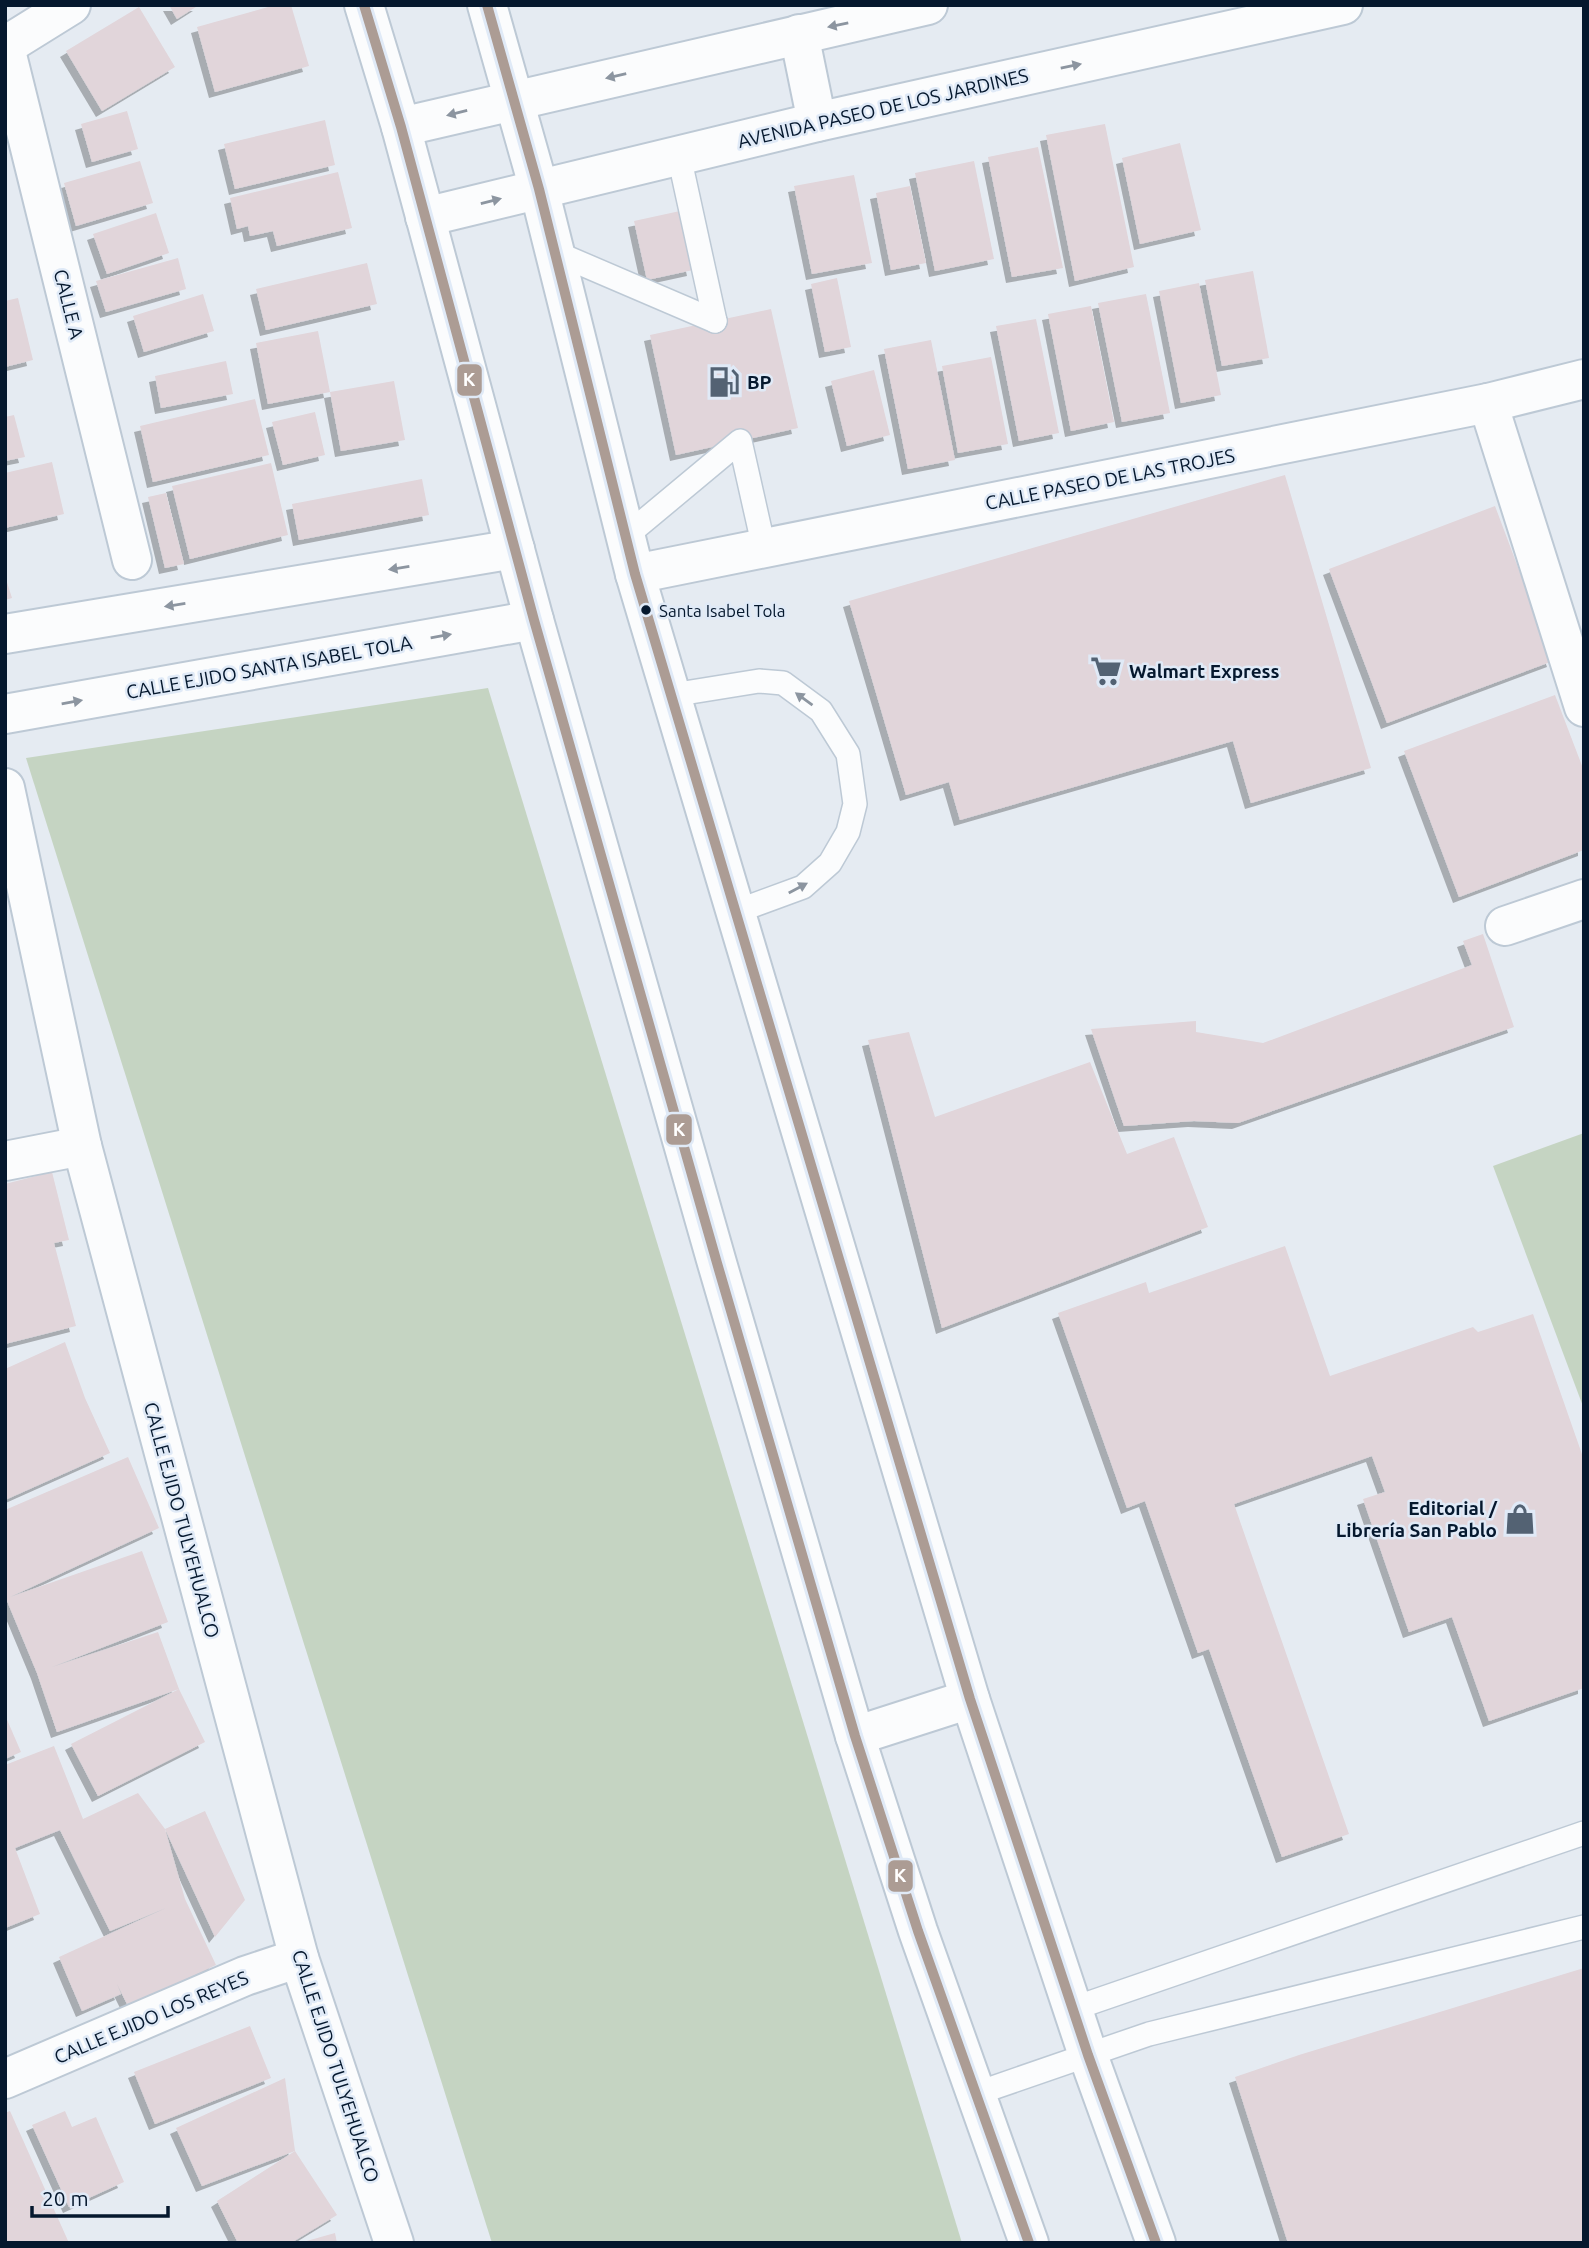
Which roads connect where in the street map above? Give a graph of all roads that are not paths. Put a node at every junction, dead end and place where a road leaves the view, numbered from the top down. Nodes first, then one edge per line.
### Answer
1 (71, 5) edge
2 (364, 5) edge
3 (487, 5) edge
4 (928, 5) edge
5 (1343, 5) edge
6 (888, 11) edge
7 (799, 34) junction
8 (5, 47) edge
9 (514, 100) junction
10 (817, 122) junction
11 (401, 127) junction
12 (679, 156) junction
13 (539, 189) junction
14 (425, 217) junction
15 (554, 252) junction
16 (1584, 379) edge
17 (1488, 403) junction
18 (626, 536) junction
19 (764, 548) junction
20 (515, 549) junction
21 (132, 560) dead end
22 (635, 574) junction
23 (534, 620) junction
24 (5, 634) edge
25 (672, 695) junction
26 (1584, 707) edge
27 (5, 714) edge
28 (5, 788) edge
29 (1584, 899) edge
30 (735, 912) junction
31 (1505, 926) dead end
32 (82, 1146) junction
33 (5, 1161) edge
34 (970, 1699) junction
35 (855, 1736) junction
36 (1584, 1832) edge
37 (1584, 1927) edge
38 (299, 1958) junction
39 (1072, 2009) junction
40 (1088, 2055) junction
41 (5, 2079) edge
42 (975, 2094) junction
43 (394, 2243) edge
44 (1029, 2243) edge
45 (1156, 2243) edge

1 - 8 street
2 - 11 street
3 - 9 street
4 - 6 street
10 -> 5 street, AVENIDA PASEO DE LOS JARDINES
6 -> 7 street
7 -> 9 street
7 - 10 street
8 - 21 street, CALLE A
9 -> 11 street
9 - 13 street
10 - 12 street, AVENIDA PASEO DE LOS JARDINES
11 - 14 street
12 - 13 street, AVENIDA PASEO DE LOS JARDINES
12 - 15 lane
14 -> 13 street, AVENIDA PASEO DE LOS JARDINES
13 - 15 street
14 - 20 street
15 - 18 street
16 - 17 street, CALLE PASEO DE LAS TROJES
17 - 19 street, CALLE PASEO DE LAS TROJES
17 - 26 street
18 - 19 lane
18 - 22 street
19 - 22 street, CALLE PASEO DE LAS TROJES
20 - 23 street
20 -> 24 street
22 - 25 street
27 -> 23 street, CALLE EJIDO SANTA ISABEL TOLA
23 - 35 street
25 - 30 street
30 -> 25 lane
28 - 32 street, CALLE EJIDO TULYEHUALCO
29 - 31 street
30 - 34 street
32 - 33 street
32 - 38 street, CALLE EJIDO TULYEHUALCO
34 - 35 street
34 - 39 street
35 - 42 street
36 - 39 lane
37 - 40 lane
38 - 41 street, CALLE EJIDO LOS REYES
38 - 43 street, CALLE EJIDO TULYEHUALCO
39 - 40 street
40 - 42 lane
40 - 45 street
42 - 44 street

